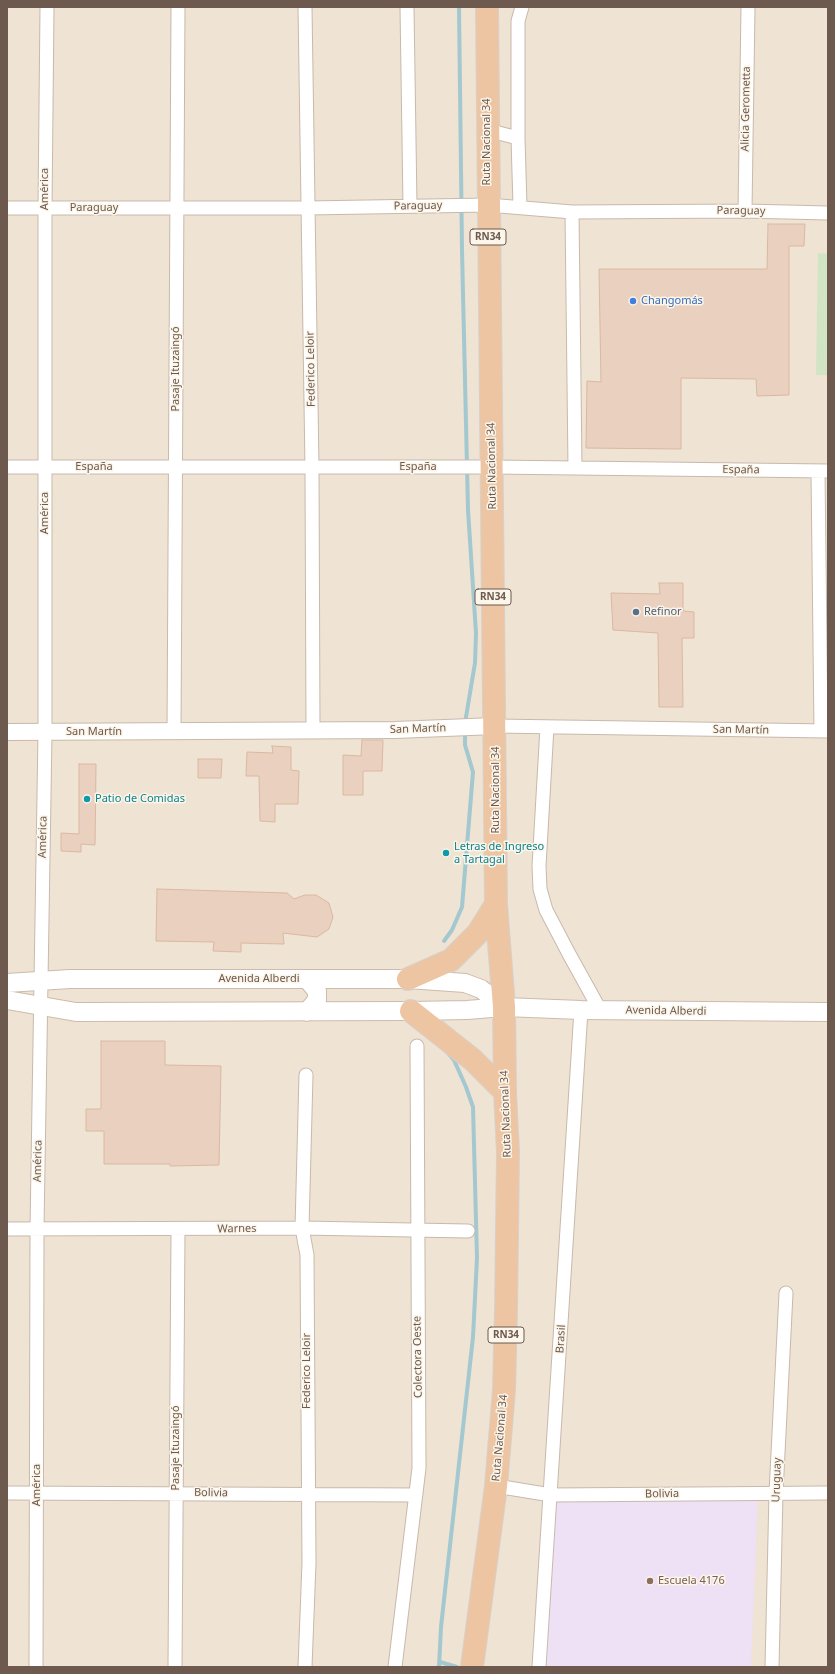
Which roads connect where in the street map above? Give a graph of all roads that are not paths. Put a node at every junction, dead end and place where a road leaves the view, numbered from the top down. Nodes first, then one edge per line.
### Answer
1 (46, 7) edge
2 (178, 7) edge
3 (305, 7) edge
4 (407, 7) edge
5 (486, 7) edge
6 (512, 7) edge
7 (522, 7) edge
8 (748, 7) edge
9 (518, 21) junction
10 (487, 130) junction
11 (518, 138) junction
12 (478, 205) junction
13 (410, 206) junction
14 (520, 206) junction
15 (7, 208) edge
16 (45, 208) junction
17 (177, 208) junction
18 (308, 208) junction
19 (745, 211) junction
20 (572, 212) junction
21 (828, 213) edge
22 (7, 467) edge
23 (45, 467) junction
24 (483, 467) junction
25 (175, 468) junction
26 (312, 468) junction
27 (575, 468) junction
28 (823, 471) edge
29 (824, 603) edge
30 (495, 726) junction
31 (546, 726) junction
32 (313, 731) junction
33 (825, 731) edge
34 (7, 732) edge
35 (45, 732) junction
36 (174, 732) junction
37 (496, 904) junction
38 (307, 979) junction
39 (408, 979) junction
40 (41, 981) junction
41 (7, 983) edge
42 (7, 1000) edge
43 (40, 1004) junction
44 (504, 1007) junction
45 (581, 1010) junction
46 (600, 1010) junction
47 (411, 1011) junction
48 (307, 1012) junction
49 (828, 1012) edge
50 (417, 1046) dead end
51 (306, 1075) dead end
52 (505, 1092) junction
53 (302, 1228) junction
54 (37, 1229) junction
55 (7, 1230) edge
56 (178, 1230) junction
57 (468, 1231) dead end
58 (417, 1232) junction
59 (786, 1293) dead end
60 (496, 1486) junction
61 (7, 1493) edge
62 (37, 1493) junction
63 (176, 1493) junction
64 (776, 1493) junction
65 (828, 1493) edge
66 (308, 1495) junction
67 (416, 1495) junction
68 (551, 1495) junction
69 (473, 1664) edge
70 (36, 1667) edge
71 (175, 1667) edge
72 (305, 1667) edge
73 (395, 1667) edge
74 (539, 1667) edge
75 (772, 1667) edge

1 - 16 street, América
2 - 17 street, Pasaje Ituzaingó
3 - 18 street, Federico Leloir
4 - 13 street
5 - 10 highway, Ruta Nacional 34 / RN34
6 - 9 street
7 - 9 street
8 - 19 street, Alicia Gerometta
9 - 11 street
10 - 11 street
10 - 12 highway, Ruta Nacional 34 / RN34
11 - 14 street
12 - 13 street, Paraguay
12 - 14 street, Paraguay
12 - 24 highway, Ruta Nacional 34 / RN34
13 - 18 street, Paraguay
14 - 20 street, Paraguay
15 - 16 street, Paraguay
16 - 17 street, Paraguay
16 - 23 street, América
17 - 18 street, Paraguay
17 - 25 street, Pasaje Ituzaingó
18 - 26 street, Federico Leloir
19 - 20 street, Paraguay
19 - 21 street, Paraguay
20 - 27 street
22 - 23 street, España
23 - 25 street, España
23 - 35 street, América
24 - 26 street, España
24 - 27 street, España
24 - 30 highway, Ruta Nacional 34 / RN34
25 - 26 street, España
25 - 36 street, Pasaje Ituzaingó
26 - 32 street, Federico Leloir
27 - 28 street, España
28 - 29 street
29 - 33 street
30 - 31 street, San Martín
30 - 32 street, San Martín
30 - 37 highway, Ruta Nacional 34 / RN34
31 - 33 street, San Martín
31 - 46 street
32 - 36 street, San Martín
34 - 35 street, San Martín
35 - 36 street, San Martín
35 - 40 street, América
37 - 39 highway
37 - 44 highway, Ruta Nacional 34 / RN34
38 - 39 main road, Avenida Alberdi
38 - 40 main road, Avenida Alberdi
38 - 48 main road
39 - 44 main road, Avenida Alberdi
40 - 41 main road, Avenida Alberdi
40 - 43 street, América
42 - 43 main road, Avenida Alberdi
43 - 48 main road, Avenida Alberdi
43 - 54 street, América
44 - 45 main road, Avenida Alberdi
44 - 47 main road, Avenida Alberdi
44 - 52 highway, Ruta Nacional 34 / RN34
45 - 46 main road, Avenida Alberdi
45 - 68 street, Brasil
46 - 49 main road, Avenida Alberdi
47 - 48 main road, Avenida Alberdi
47 - 52 highway
50 - 58 street, Colectora Oeste
51 - 53 street, Federico Leloir
52 - 60 highway, Ruta Nacional 34 / RN34
53 - 56 street, Warnes
53 - 58 street, Warnes
53 - 66 street, Federico Leloir
54 - 55 street, Warnes
54 - 56 street, Warnes
54 - 62 street, América
56 - 63 street, Pasaje Ituzaingó
57 - 58 street, Warnes
58 - 67 street, Colectora Oeste
59 - 64 street, Uruguay
60 - 68 street, Bolivia
60 - 69 highway, Ruta Nacional 34 / RN34
61 - 62 street, Bolivia
62 - 63 street, Bolivia
62 - 70 street, América
63 - 66 street, Bolivia
63 - 71 street, Pasaje Ituzaingó
64 - 65 street, Bolivia
64 - 68 street, Bolivia
64 - 75 street, Uruguay
66 - 67 street, Bolivia
66 - 72 street, Federico Leloir
67 - 73 street, Colectora Oeste
68 - 74 street, Brasil

